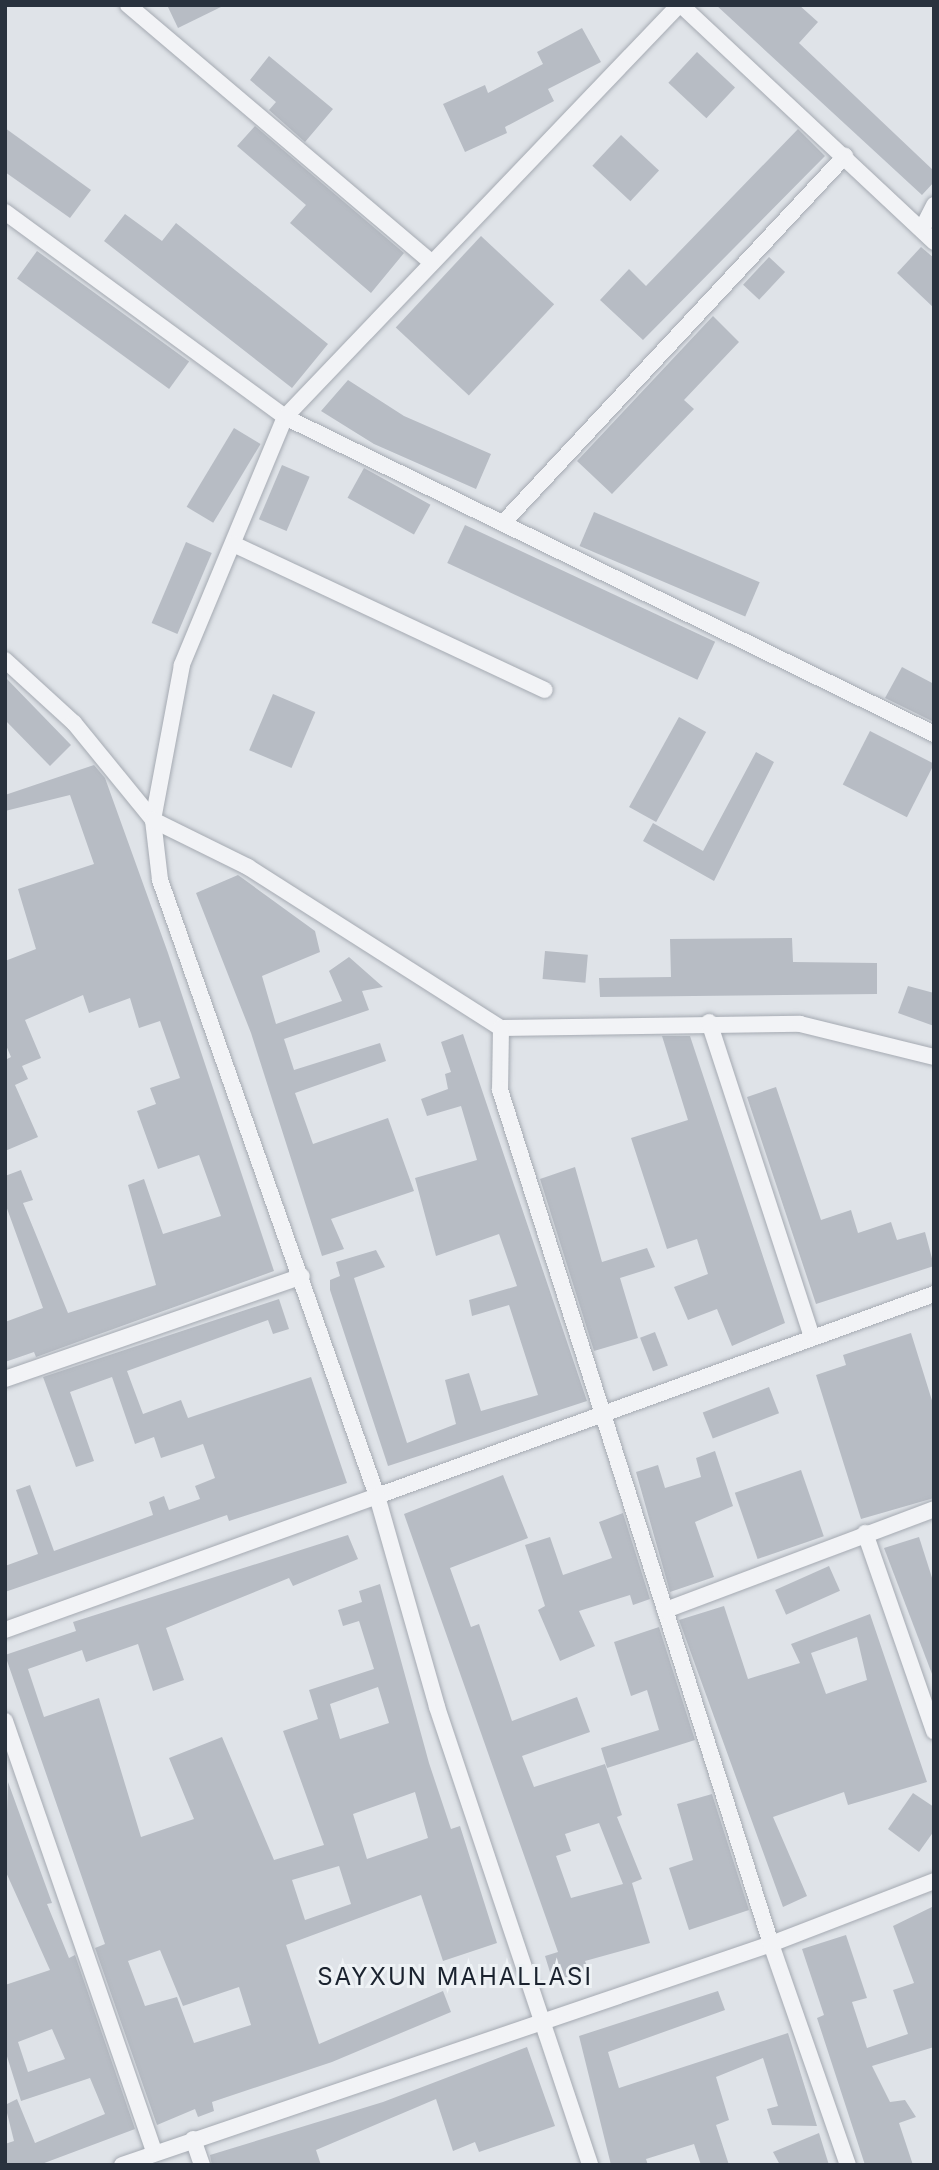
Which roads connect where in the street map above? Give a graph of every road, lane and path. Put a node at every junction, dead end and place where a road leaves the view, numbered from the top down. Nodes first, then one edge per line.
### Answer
1 (680, 5) edge
2 (129, 6) edge
3 (845, 156) junction
4 (934, 205) edge
5 (5, 212) edge
6 (922, 229) junction
7 (934, 242) edge
8 (430, 261) junction
9 (285, 417) junction
10 (503, 523) junction
11 (233, 544) junction
12 (8, 668) edge
13 (545, 690) dead end
14 (934, 734) edge
15 (153, 820) junction
16 (709, 1022) junction
17 (501, 1028) junction
18 (934, 1057) edge
19 (302, 1276) junction
20 (934, 1294) edge
21 (811, 1334) junction
22 (5, 1379) edge
23 (604, 1416) junction
24 (377, 1496) junction
25 (934, 1508) edge
26 (865, 1533) junction
27 (666, 1610) junction
28 (5, 1630) edge
29 (5, 1721) edge
30 (934, 1731) edge
31 (934, 1881) edge
32 (771, 1944) junction
33 (540, 2018) junction
34 (193, 2139) junction
35 (155, 2153) junction
36 (122, 2165) edge
37 (202, 2165) edge
38 (590, 2165) edge
39 (848, 2165) edge

1 - 3 street
1 - 8 street
2 - 8 street
3 - 6 street
3 - 10 street
4 - 6 street
5 - 9 street
6 - 7 street
8 - 9 street
9 - 10 street
9 - 11 street
10 - 14 street
11 - 13 street
11 - 15 street
12 - 15 street
15 - 17 street
15 - 19 street
16 - 17 street
16 - 18 street
16 - 21 street
17 - 23 street
19 - 22 street
19 - 24 street
20 - 21 street
21 - 23 street
23 - 24 street
23 - 27 street
24 - 28 street
24 - 33 street
25 - 26 street
26 - 27 street
26 - 30 street
27 - 32 street
29 - 35 street
31 - 32 street
32 - 33 street
32 - 39 street
33 - 34 street
33 - 38 street
34 - 35 street
34 - 37 street
35 - 36 street

